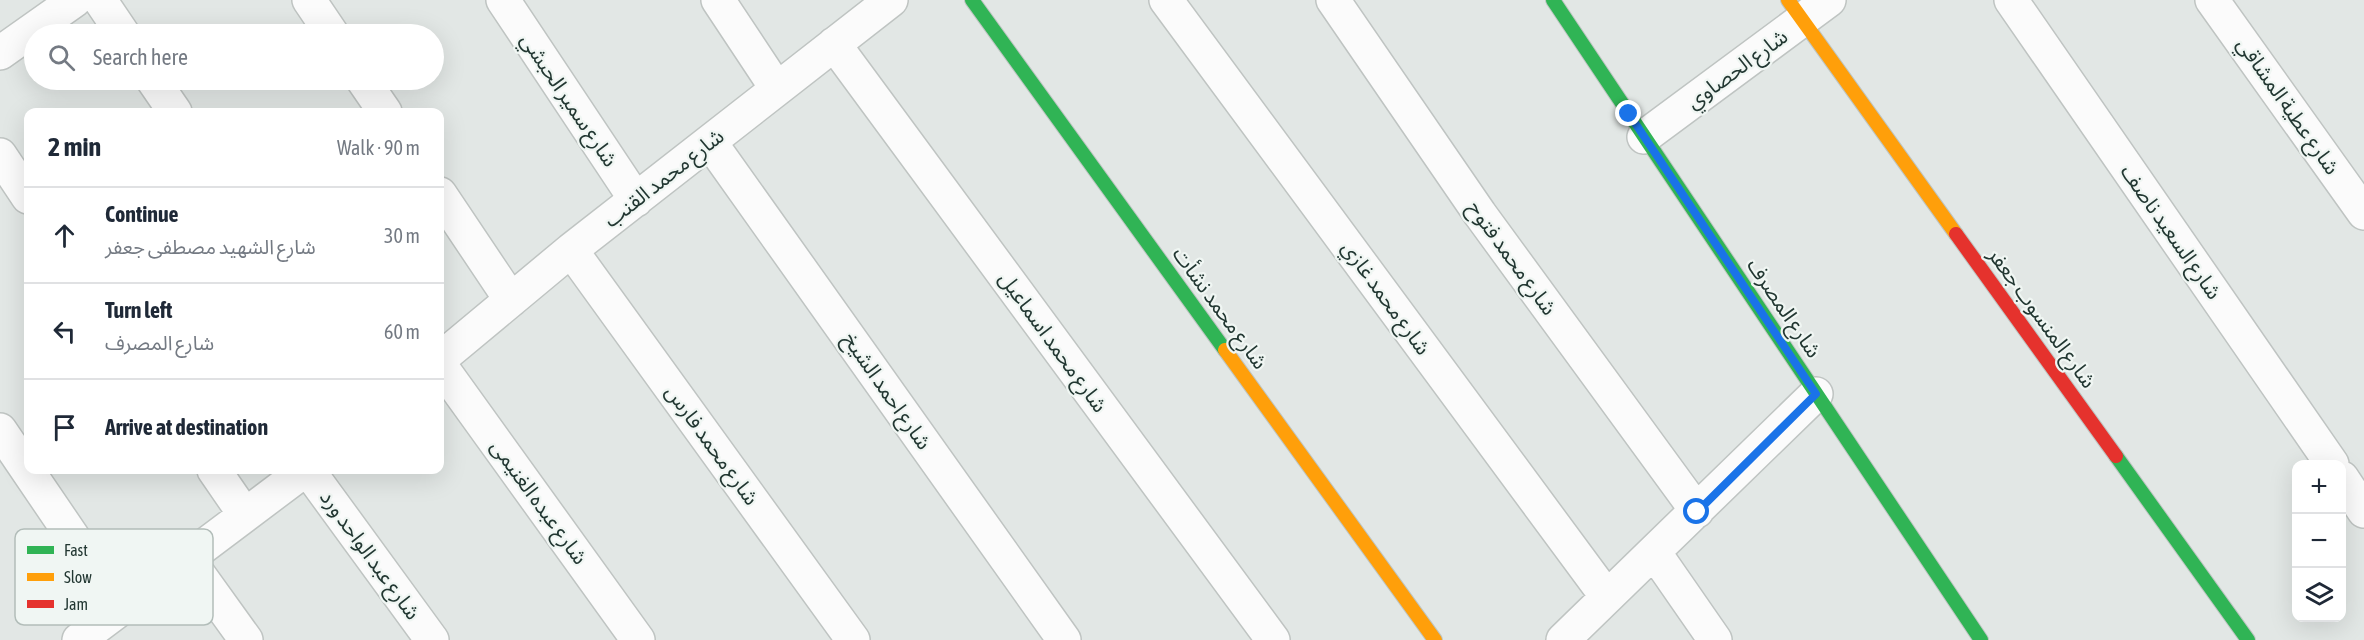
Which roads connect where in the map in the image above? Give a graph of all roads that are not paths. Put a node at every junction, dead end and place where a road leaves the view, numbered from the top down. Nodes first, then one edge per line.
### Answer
1 (75, 0) edge
2 (100, 0) edge
3 (309, 0) edge
4 (503, 0) edge
5 (718, 0) edge
6 (891, 0) edge
7 (972, 0) edge
8 (1166, 0) edge
9 (1333, 0) edge
10 (1553, 0) edge
11 (1829, 0) edge
12 (2011, 0) edge
13 (2212, 0) edge
14 (1795, 10) edge
15 (41, 24) edge
16 (116, 24) edge
17 (325, 24) edge
18 (24, 36) edge
19 (834, 44) junction
20 (0, 53) edge
21 (777, 89) junction
22 (160, 90) edge
23 (370, 90) edge
24 (172, 108) edge
25 (382, 108) edge
26 (1644, 137) junction
27 (710, 142) junction
28 (0, 155) edge
29 (24, 191) edge
30 (444, 200) edge
31 (636, 200) junction
32 (2364, 213) edge
33 (571, 250) junction
34 (511, 300) junction
35 (444, 355) edge
36 (444, 371) edge
37 (1816, 394) junction
38 (0, 430) edge
39 (2329, 460) edge
40 (24, 465) edge
41 (30, 474) edge
42 (217, 474) edge
43 (300, 474) edge
44 (309, 474) edge
45 (2346, 484) edge
46 (2364, 511) edge
47 (1697, 512) junction
48 (244, 515) junction
49 (67, 529) edge
50 (213, 538) edge
51 (1654, 552) junction
52 (213, 594) edge
53 (1607, 597) junction
54 (99, 625) edge
55 (79, 640) edge
56 (246, 640) edge
57 (432, 640) edge
58 (638, 640) edge
59 (853, 640) edge
60 (1064, 640) edge
61 (1273, 640) edge
62 (1435, 640) edge
63 (1563, 640) edge
64 (1715, 640) edge
65 (1982, 640) edge
66 (2248, 640) edge

1 - 15 street
2 - 16 street
3 - 17 street
4 - 31 street, شارع سمير الحبشي
5 - 21 street
6 - 19 street, شارع محمد القنب
7 - 62 street, شارع محمد نشأت
8 - 53 street, شارع محمد غازي
9 - 47 street, شارع محمد فتوح
10 - 26 street, شارع المصرف
11 - 14 street, شارع الحصاوي
12 - 39 street, شارع السعيد ناصف
13 - 32 street, شارع عطية المشاقي
14 - 26 street, شارع الحصاوي
14 - 66 street, شارع المنسوب جعفر
18 - 20 street
19 - 21 street, شارع محمد القنب
19 - 61 street, شارع محمد اسماعيل
21 - 27 street, شارع محمد القنب
22 - 24 street
23 - 25 street
26 - 37 street, شارع المصرف
27 - 31 street, شارع محمد القنب
27 - 60 street, شارع احمد الشيخ
28 - 29 street
30 - 34 street
31 - 33 street, شارع محمد القنب
33 - 34 street, شارع محمد القنب
33 - 59 street, شارع محمد فارس
34 - 35 street, شارع محمد القنب
36 - 58 street, شارع عبده الغنيمى
37 - 47 street
37 - 65 street, شارع المصرف
38 - 40 street
41 - 49 street
42 - 48 street
43 - 48 street
44 - 57 street, شارع عبد الواحد ورد
45 - 46 street
47 - 51 street
48 - 50 street
51 - 53 street
51 - 64 street
52 - 56 street
53 - 63 street
54 - 55 street

